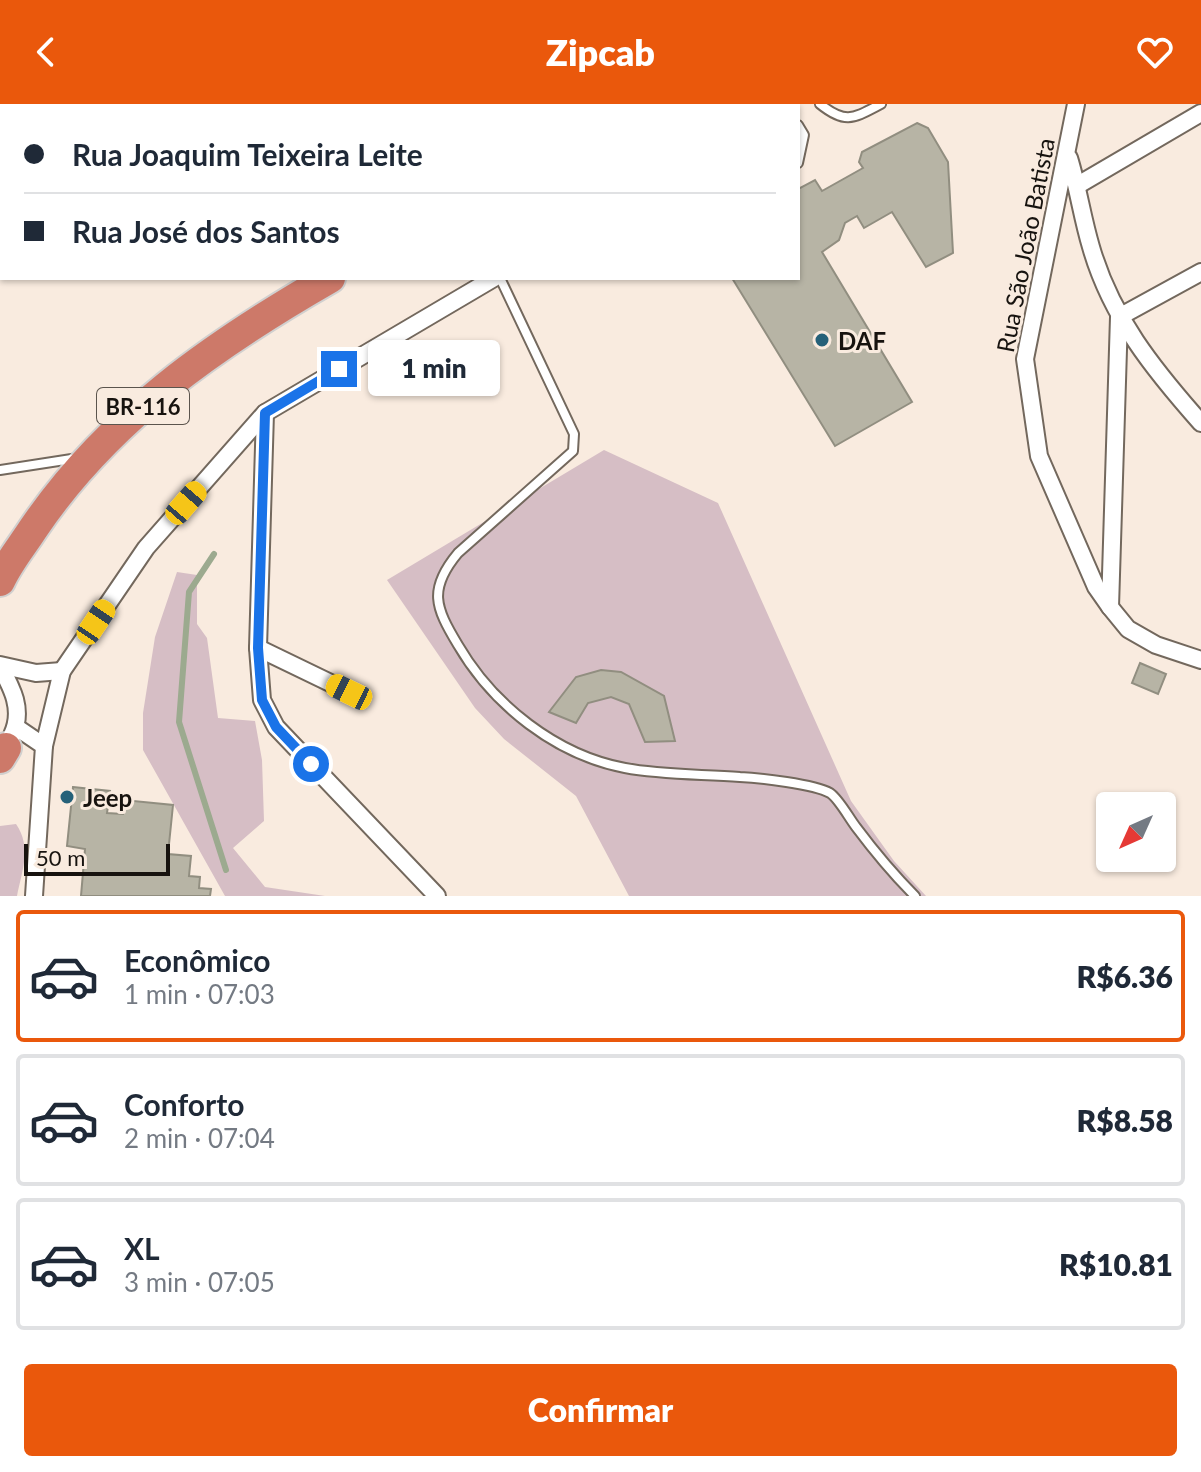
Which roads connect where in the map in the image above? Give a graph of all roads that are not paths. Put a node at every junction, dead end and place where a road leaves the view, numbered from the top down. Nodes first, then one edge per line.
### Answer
1 (820, 104) edge
2 (881, 104) edge
3 (1076, 104) edge
4 (1201, 113) edge
5 (800, 128) edge
6 (800, 154) edge
7 (1068, 156) junction
8 (1078, 185) junction
9 (1201, 272) edge
10 (327, 280) edge
11 (494, 280) edge
12 (498, 280) edge
13 (1119, 317) junction
14 (265, 413) junction
15 (1201, 423) edge
16 (91, 456) junction
17 (0, 470) edge
18 (0, 581) edge
19 (1110, 607) junction
20 (258, 648) junction
21 (1201, 660) edge
22 (0, 666) edge
23 (62, 671) junction
24 (349, 692) dead end
25 (44, 746) junction
26 (5, 747) edge
27 (434, 895) edge
28 (34, 896) edge
29 (915, 896) edge

1 - 2 lane
3 - 7 street, Rua São João Batista
4 - 8 street
5 - 6 lane
7 - 8 street
7 - 19 street, Rua São João Batista
8 - 13 street
9 - 13 street
10 - 16 highway, BR-116
11 - 14 street
12 - 29 lane
13 - 15 street
13 - 19 street
14 - 20 street
14 - 23 street
16 - 17 lane
16 - 18 highway, BR-116
19 - 21 street, Rua São João Batista
20 - 24 street
20 - 27 street
22 - 23 street
22 - 26 street
23 - 25 street
25 - 26 street
25 - 28 street

